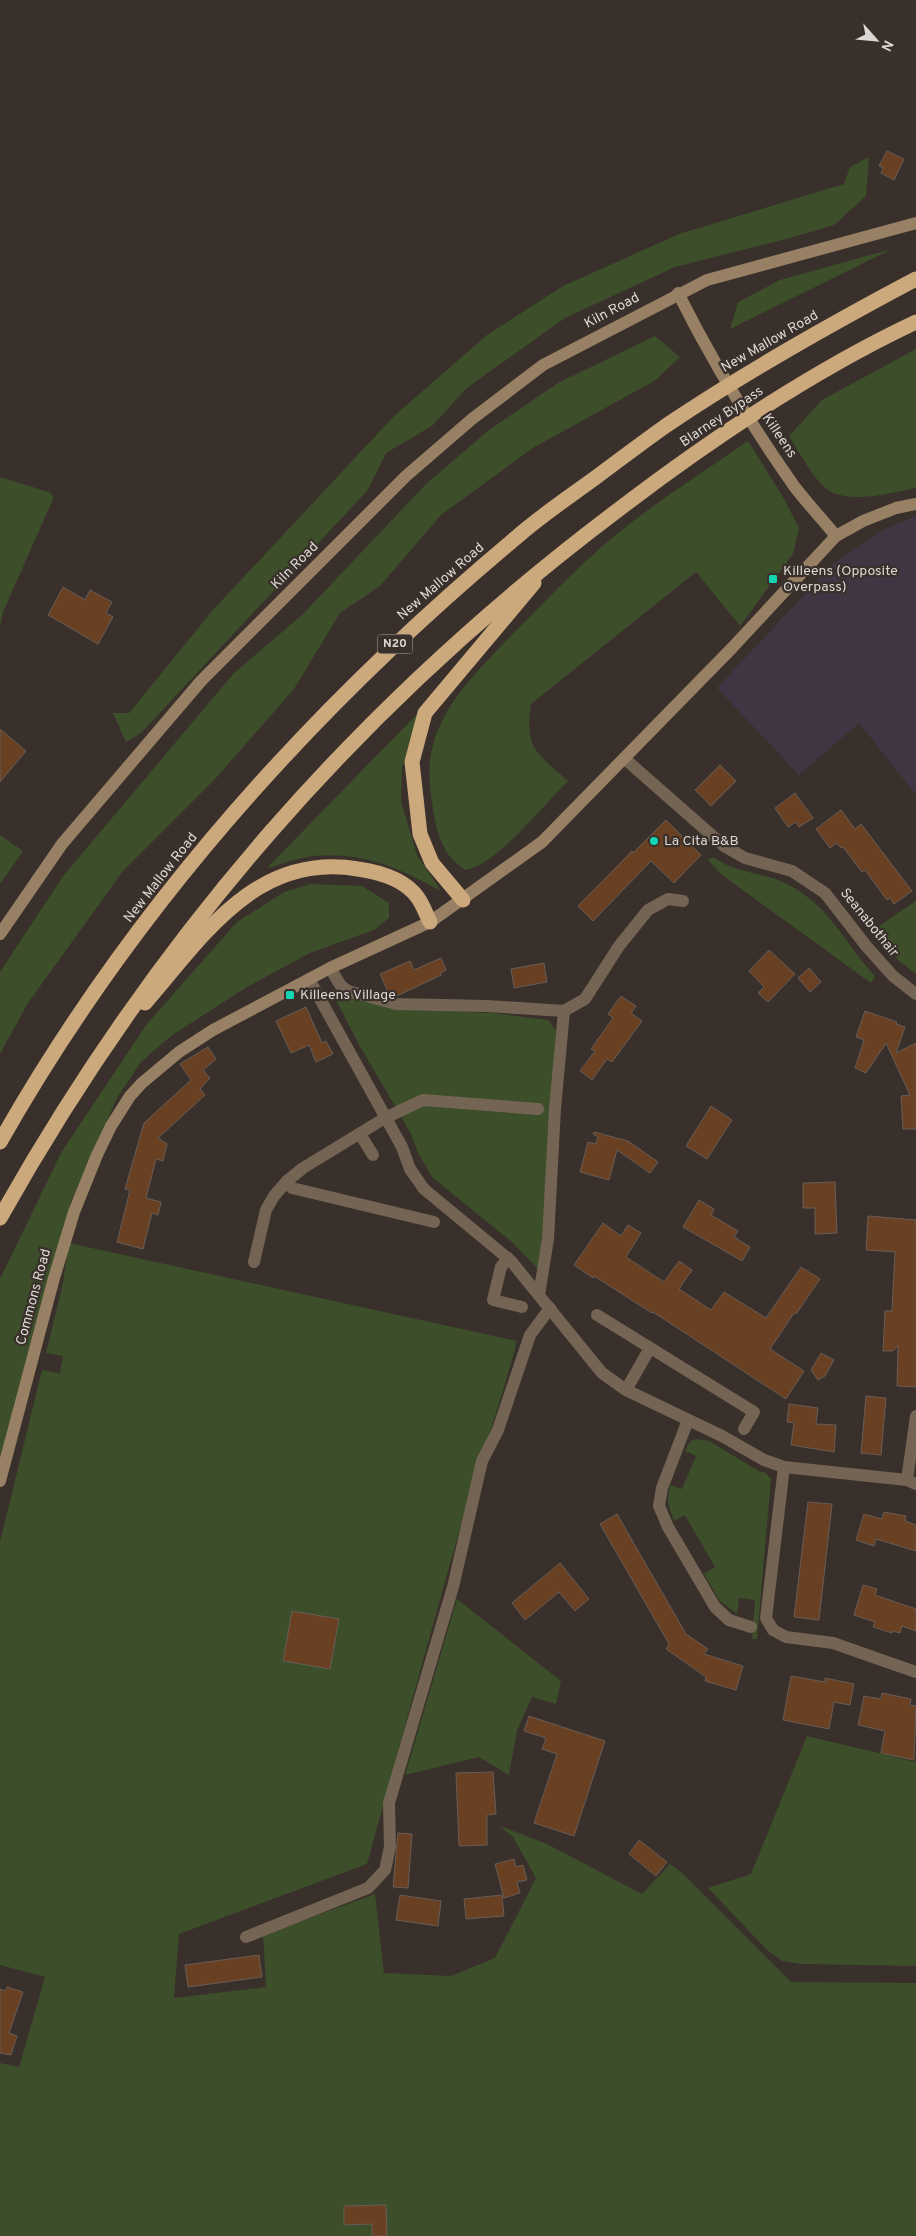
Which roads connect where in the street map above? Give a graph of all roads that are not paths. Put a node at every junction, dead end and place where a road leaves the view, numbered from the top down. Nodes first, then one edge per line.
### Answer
1 (916, 223) edge
2 (916, 278) edge
3 (678, 294) junction
4 (916, 322) edge
5 (916, 504) edge
6 (836, 536) junction
7 (557, 555) junction
8 (625, 759) junction
9 (463, 900) junction
10 (683, 900) dead end
11 (430, 922) junction
12 (0, 934) edge
13 (330, 968) junction
14 (309, 979) junction
15 (916, 994) edge
16 (564, 1012) junction
17 (89, 1069) junction
18 (538, 1109) dead end
19 (385, 1118) junction
20 (360, 1134) junction
21 (0, 1142) edge
22 (373, 1155) dead end
23 (287, 1181) junction
24 (0, 1218) edge
25 (434, 1222) dead end
26 (508, 1258) junction
27 (254, 1262) dead end
28 (539, 1296) junction
29 (522, 1307) dead end
30 (550, 1308) junction
31 (597, 1315) dead end
32 (650, 1348) junction
33 (626, 1390) junction
34 (916, 1416) edge
35 (688, 1420) junction
36 (744, 1429) dead end
37 (784, 1467) junction
38 (0, 1481) edge
39 (912, 1482) edge
40 (751, 1627) dead end
41 (916, 1672) edge
42 (246, 1937) dead end

1 - 3 street, Kiln Road
2 - 21 highway, New Mallow Road / N20
3 - 6 street, Killeens
3 - 12 street, Kiln Road
4 - 7 highway, Blarney Bypass / N20
5 - 6 street, Commons Road
6 - 8 street, Commons Road
7 - 9 highway, N20
7 - 17 highway, N20
8 - 9 street, Commons Road
8 - 15 street, Seanabothair
9 - 11 street, Commons Road
10 - 16 street
11 - 13 street, Commons Road
11 - 17 highway, N20
13 - 14 street, Commons Road
13 - 16 street
14 - 19 street
14 - 38 street, Commons Road
16 - 28 street
17 - 24 highway, N20
18 - 19 street
19 - 20 street
19 - 26 street
20 - 22 street
20 - 23 street
23 - 25 street
23 - 27 street
26 - 28 street
26 - 29 street
28 - 30 street
30 - 33 street
30 - 42 street
31 - 32 street
32 - 33 street
32 - 36 street
33 - 35 street
34 - 39 street
35 - 37 street
35 - 40 street
37 - 39 street
37 - 41 street

